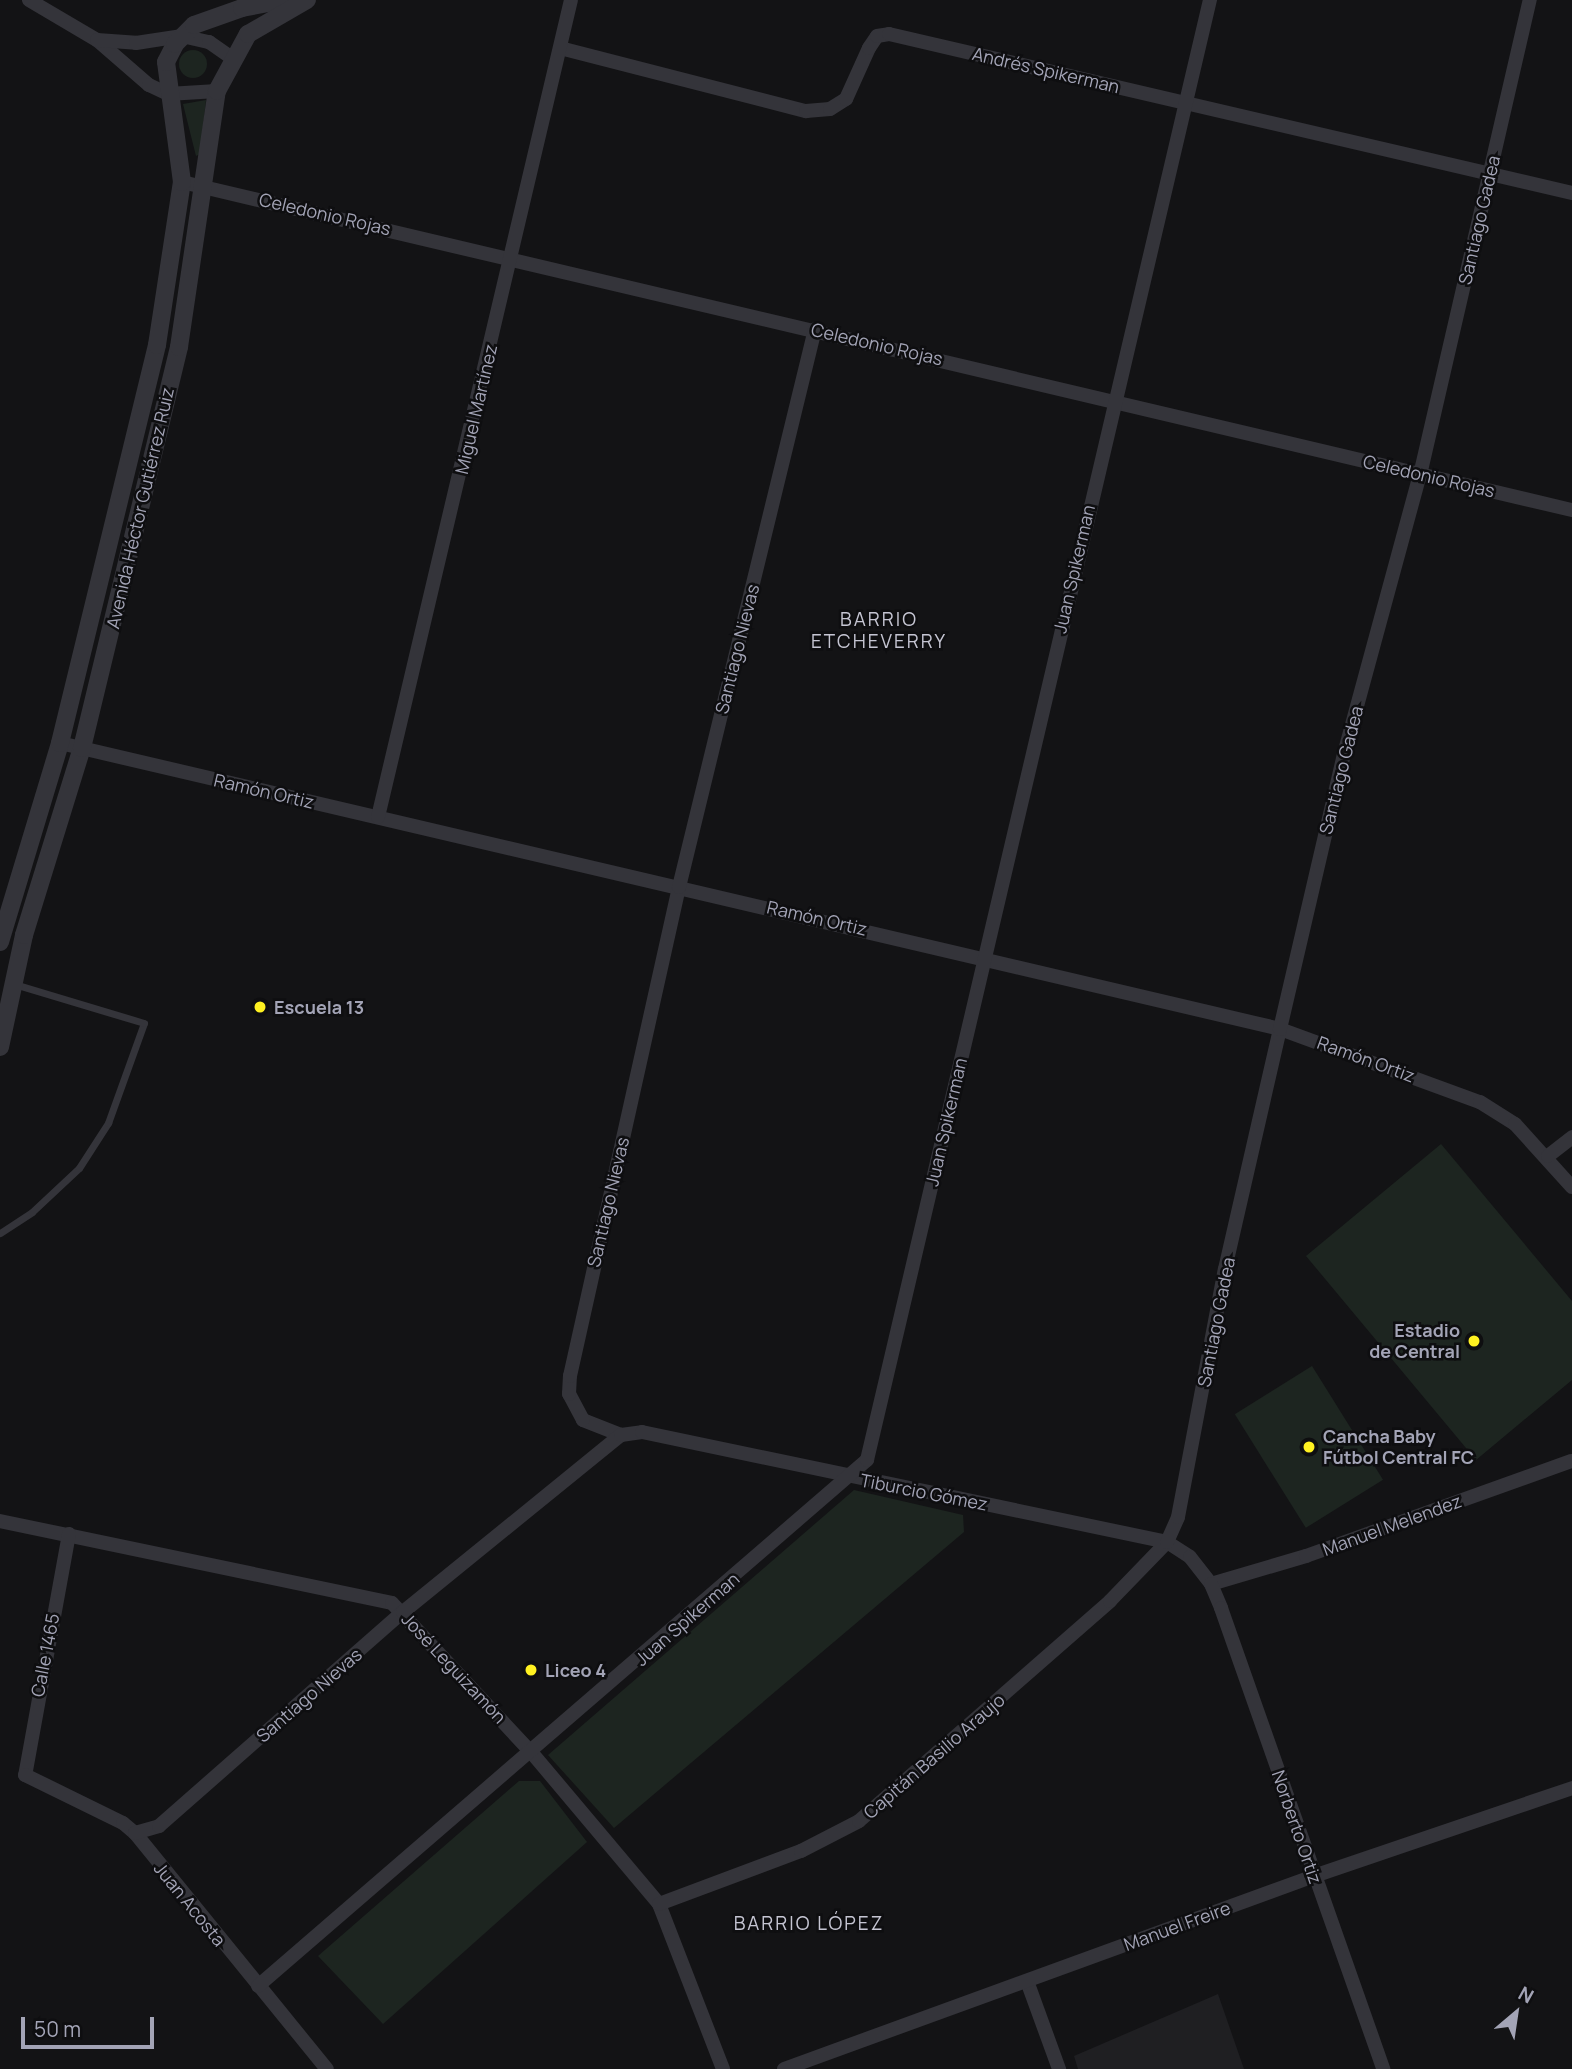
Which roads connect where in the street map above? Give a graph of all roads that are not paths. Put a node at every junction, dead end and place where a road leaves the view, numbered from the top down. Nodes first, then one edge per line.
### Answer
1 (29, 0) edge
2 (284, 0) edge
3 (307, 0) edge
4 (571, 0) edge
5 (1210, 0) edge
6 (1530, 0) edge
7 (182, 36) junction
8 (97, 40) junction
9 (560, 48) junction
10 (232, 58) junction
11 (217, 91) junction
12 (168, 94) junction
13 (1183, 101) junction
14 (1489, 175) junction
15 (182, 182) junction
16 (202, 186) junction
17 (1572, 193) edge
18 (512, 256) junction
19 (815, 329) junction
20 (1113, 399) junction
21 (1420, 475) junction
22 (1572, 510) edge
23 (61, 743) junction
24 (82, 748) junction
25 (378, 817) junction
26 (679, 887) junction
27 (0, 942) edge
28 (985, 957) junction
29 (12, 983) junction
30 (1280, 1029) junction
31 (0, 1047) edge
32 (1572, 1137) edge
33 (1548, 1156) junction
34 (1572, 1187) edge
35 (0, 1233) edge
36 (621, 1435) junction
37 (1572, 1461) edge
38 (851, 1478) junction
39 (0, 1521) edge
40 (69, 1534) junction
41 (1167, 1542) junction
42 (1211, 1584) junction
43 (404, 1612) junction
44 (532, 1753) junction
45 (25, 1775) joint
46 (1572, 1788) edge
47 (135, 1833) junction
48 (1314, 1876) junction
49 (659, 1904) junction
50 (1027, 1982) junction
51 (258, 1986) junction
52 (327, 2069) edge
53 (723, 2069) edge
54 (784, 2069) edge
55 (1059, 2069) edge
56 (1383, 2069) edge

1 - 8 street
2 - 7 street
3 - 10 street, Avenida Héctor Gutiérrez Ruiz
4 - 9 street, Miguel Martínez
5 - 13 street, Juan Spikerman
6 - 14 street, Santiago Gadea
7 - 8 street
7 - 10 street
7 - 12 street, Avenida Héctor Gutiérrez Ruiz
8 - 12 street
9 - 13 street, Andrés Spikerman
9 - 18 street, Miguel Martínez
10 - 11 street, Avenida Héctor Gutiérrez Ruiz
11 - 12 street
11 - 16 street, Avenida Héctor Gutiérrez Ruiz
12 - 15 street, Avenida Héctor Gutiérrez Ruiz
13 - 14 street, Andrés Spikerman
13 - 20 street, Juan Spikerman
14 - 17 street, Andrés Spikerman
14 - 21 street, Santiago Gadea
15 - 16 street, Celedonio Rojas
15 - 23 street, Avenida Héctor Gutiérrez Ruiz
16 - 18 street, Celedonio Rojas
16 - 24 street, Avenida Héctor Gutiérrez Ruiz
18 - 19 street, Celedonio Rojas
18 - 25 street, Miguel Martínez
19 - 20 street, Celedonio Rojas
19 - 26 street, Santiago Nievas
20 - 21 street, Celedonio Rojas
20 - 28 street, Juan Spikerman
21 - 22 street, Celedonio Rojas
21 - 30 street, Santiago Gadea
23 - 24 street, Ramón Ortiz
23 - 27 street, Avenida Héctor Gutiérrez Ruiz
24 - 25 street, Ramón Ortiz
24 - 29 street, Avenida Héctor Gutiérrez Ruiz
25 - 26 street, Ramón Ortiz
26 - 28 street, Ramón Ortiz
26 - 36 street, Santiago Nievas
28 - 30 street, Ramón Ortiz
28 - 38 street, Juan Spikerman
29 - 31 street, Avenida Héctor Gutiérrez Ruiz
29 - 35 lane
30 - 33 street, Ramón Ortiz
30 - 41 street, Santiago Gadea
32 - 33 street
33 - 34 street, Ramón Ortiz
36 - 38 street, Tiburcio Gómez
36 - 43 street, Santiago Nievas
37 - 42 street, Manuel Melendez
38 - 41 street, Tiburcio Gómez
38 - 44 street, Juan Spikerman
39 - 40 street, José Leguizamón
40 - 43 street, José Leguizamón
40 - 45 street, Calle 1465
41 - 42 street, Tiburcio Gómez
41 - 49 street, Capitán Basilio Araujo
42 - 48 street, Norberto Ortiz
43 - 44 street, José Leguizamón
43 - 47 street, Santiago Nievas
44 - 49 street, José Leguizamón
44 - 51 street, Juan Spikerman
45 - 47 street, Juan Acosta
46 - 48 street, Manuel Freire
47 - 51 street, Juan Acosta
48 - 50 street, Manuel Freire
48 - 56 street, Norberto Ortiz
49 - 53 street, José Leguizamón
50 - 54 street, Manuel Freire
50 - 55 street
51 - 52 street, Juan Acosta

